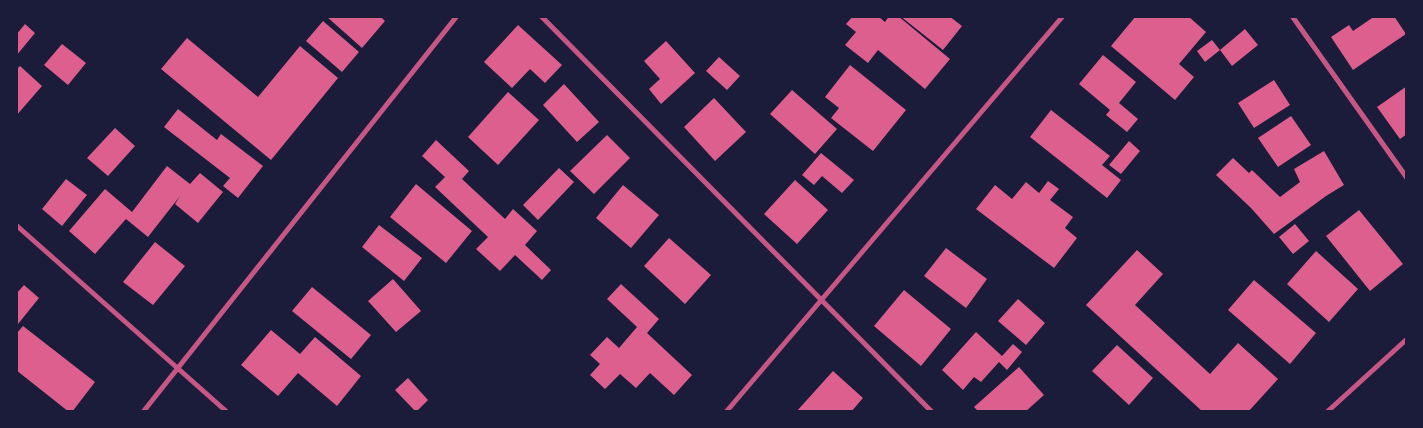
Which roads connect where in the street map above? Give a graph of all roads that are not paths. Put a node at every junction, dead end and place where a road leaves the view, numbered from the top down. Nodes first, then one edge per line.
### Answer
1 (457, 16) edge
2 (542, 16) edge
3 (1064, 16) edge
4 (1292, 16) edge
5 (1407, 178) edge
6 (16, 225) edge
7 (821, 300) junction
8 (1407, 339) edge
9 (178, 369) junction
10 (144, 412) edge
11 (228, 412) edge
12 (726, 412) edge
13 (932, 412) edge
14 (1327, 412) edge

1 - 9 street
2 - 7 street
3 - 7 street
4 - 5 street
6 - 9 street
7 - 12 street
7 - 13 street
8 - 14 street
9 - 10 street
9 - 11 street

